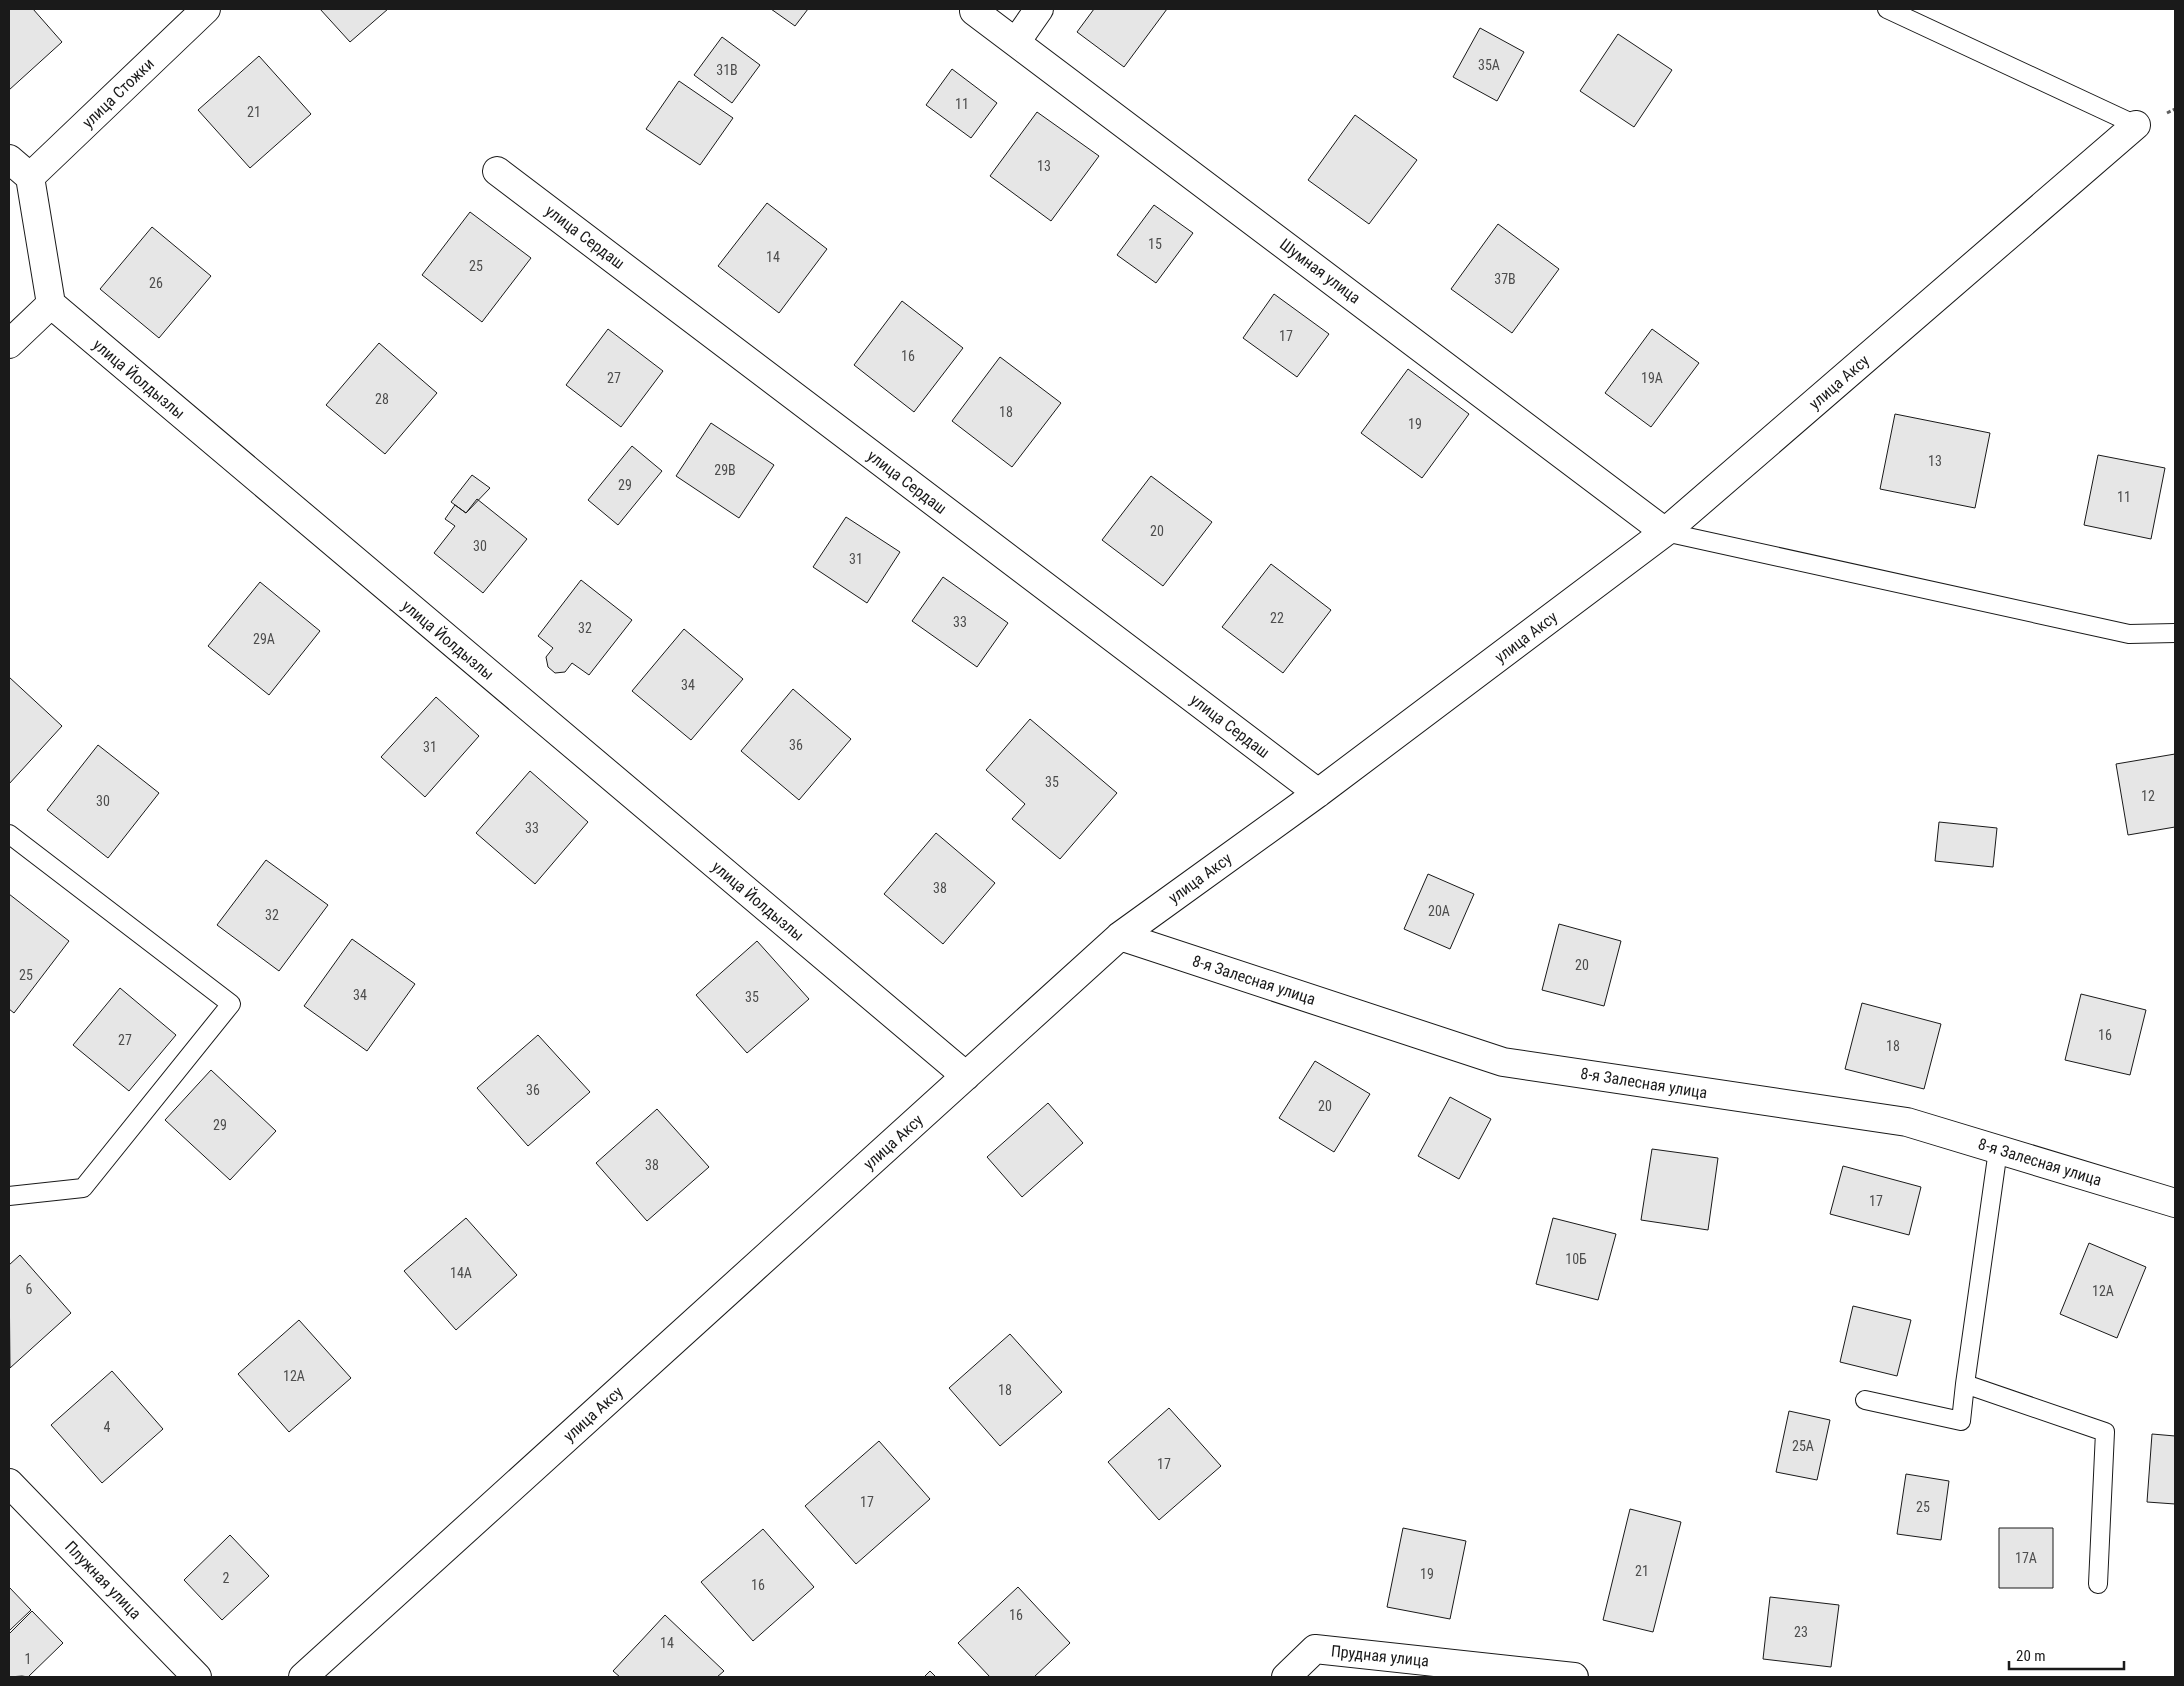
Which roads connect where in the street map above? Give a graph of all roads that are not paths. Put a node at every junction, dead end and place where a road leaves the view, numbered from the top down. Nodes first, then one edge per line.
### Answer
1 (206, 9) edge
2 (1038, 9) edge
3 (1887, 9) edge
4 (974, 11) dead end
5 (1016, 42) junction
6 (2136, 125) joint
7 (9, 159) edge
8 (497, 171) dead end
9 (30, 177) junction
10 (51, 304) junction
11 (9, 344) edge
12 (1665, 532) junction
13 (2175, 633) edge
14 (1318, 793) junction
15 (9, 834) edge
16 (1120, 936) junction
17 (966, 1076) junction
18 (1998, 1150) junction
19 (9, 1196) edge
20 (2175, 1203) edge
21 (1965, 1384) junction
22 (1865, 1400) dead end
23 (9, 1483) edge
24 (2098, 1584) dead end
25 (197, 1677) edge
26 (303, 1677) edge
27 (1286, 1677) edge
28 (1574, 1677) edge

1 - 9 street, улица Стожки
2 - 5 street
3 - 6 lane
4 - 5 street, Шумная улица
5 - 12 street, Шумная улица
6 - 12 street, улица Аксу
7 - 9 street
8 - 14 street, улица Сердаш
9 - 10 street
10 - 11 street
10 - 17 street, улица Йолдызлы
12 - 13 lane
12 - 14 street, улица Аксу
14 - 16 street, улица Аксу
15 - 19 lane
16 - 17 street, улица Аксу
16 - 18 street, 8-я Залесная улица
17 - 26 street, улица Аксу
18 - 20 street, 8-я Залесная улица
18 - 21 lane
21 - 22 lane
21 - 24 lane
23 - 25 street, Плужная улица
27 - 28 street, Прудная улица

